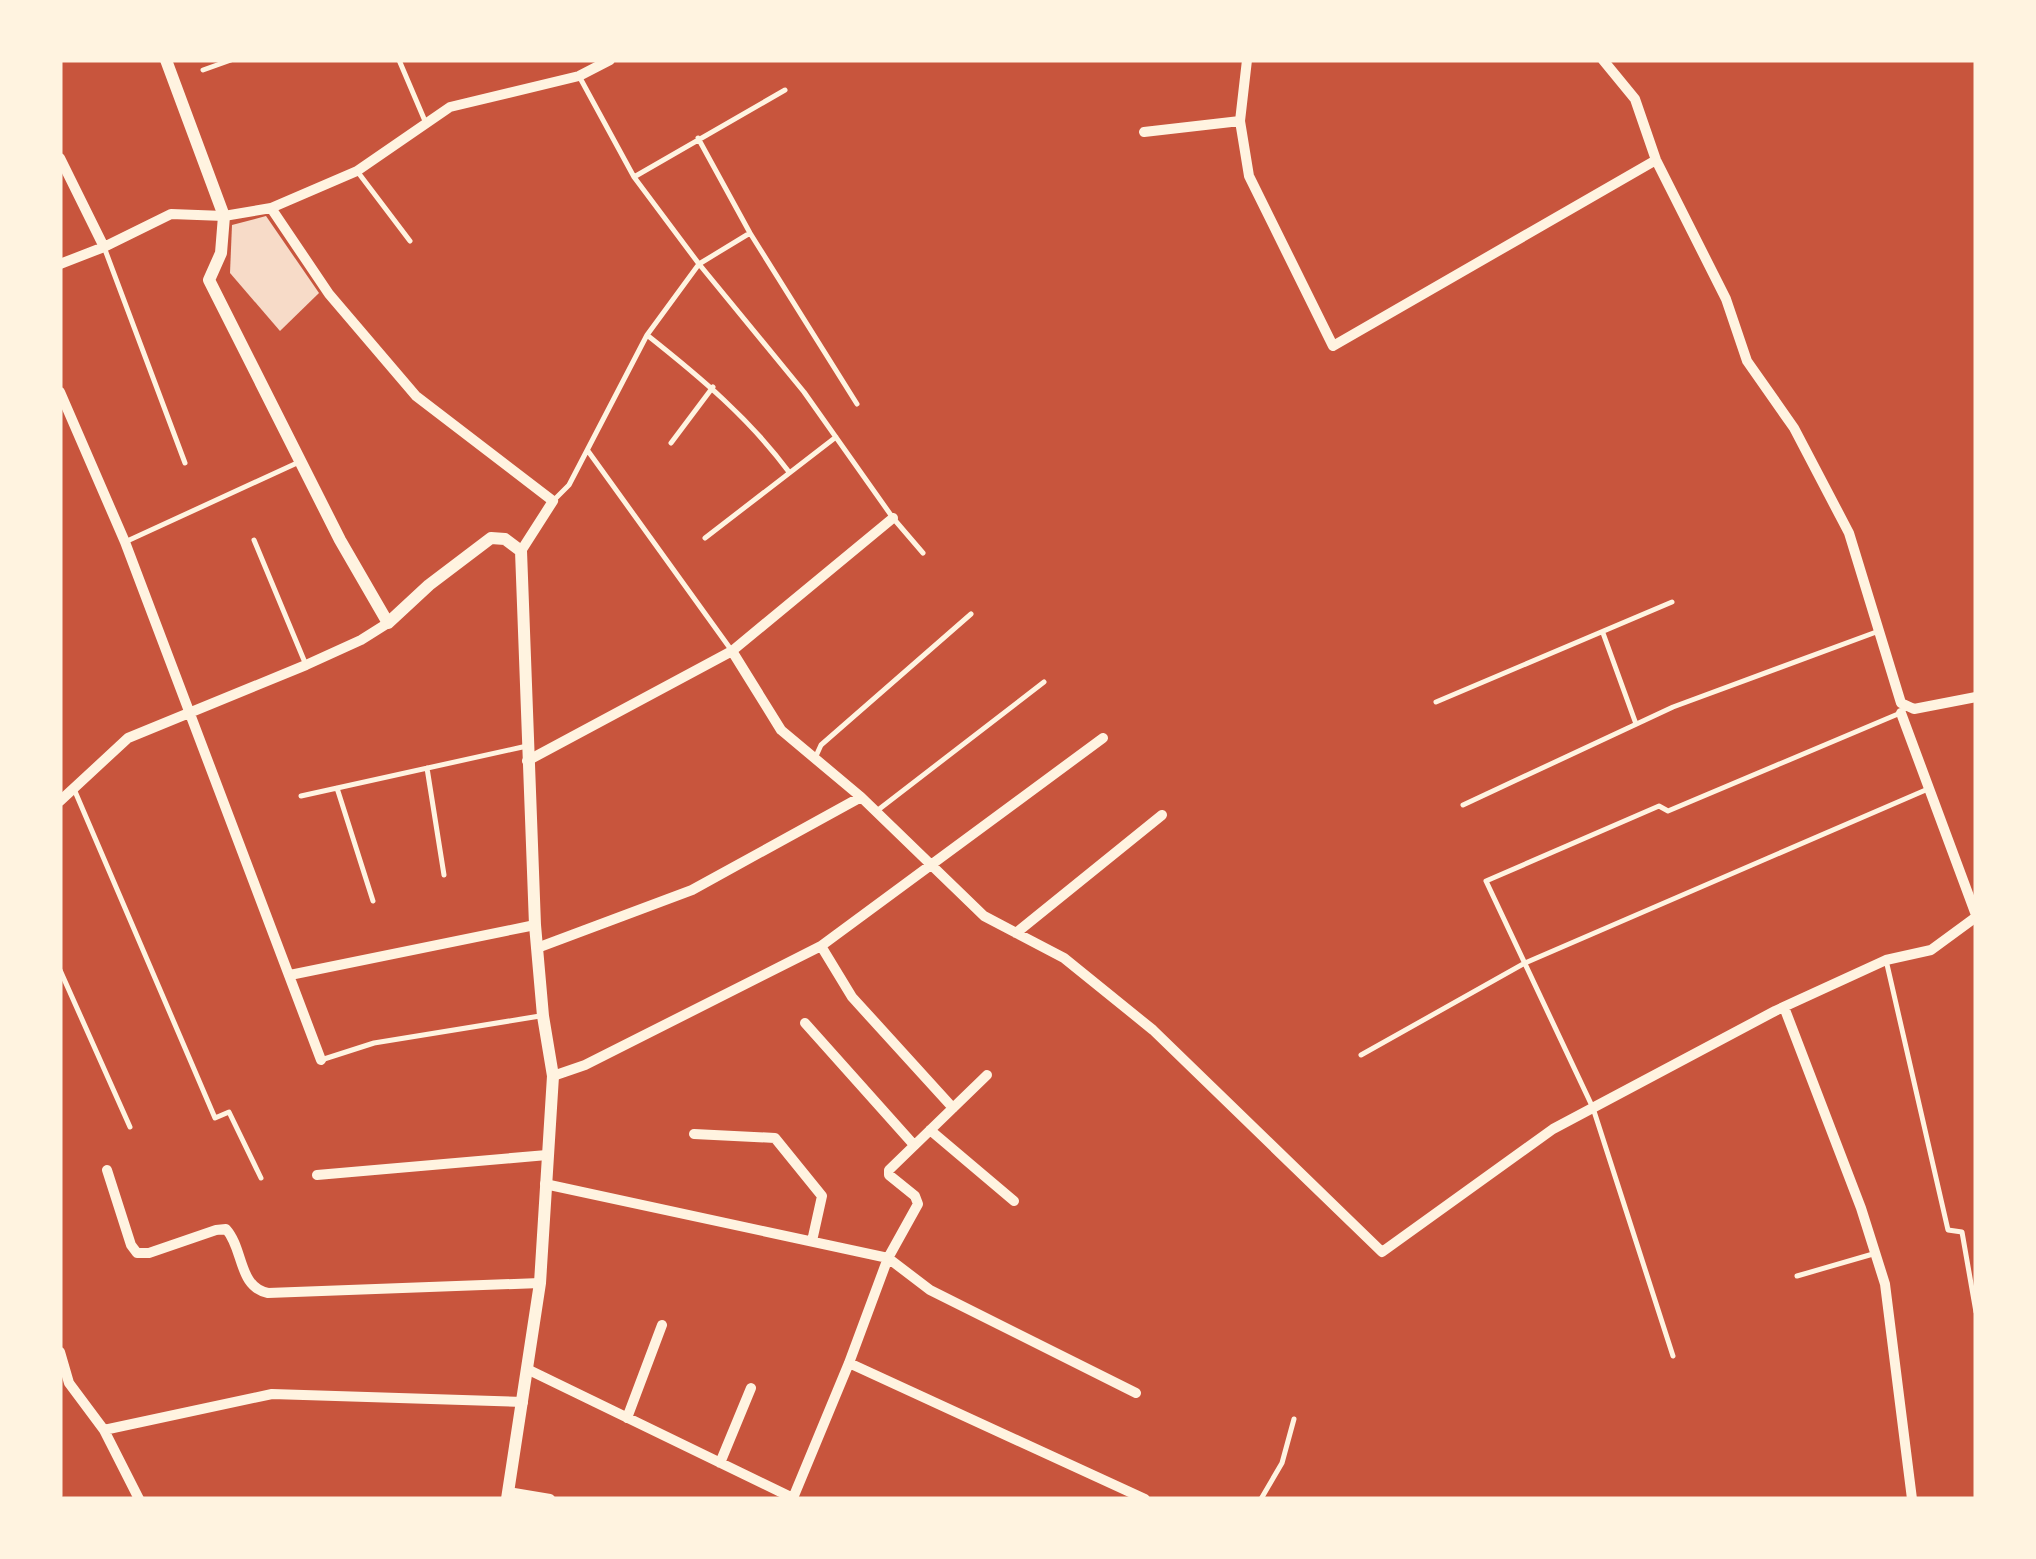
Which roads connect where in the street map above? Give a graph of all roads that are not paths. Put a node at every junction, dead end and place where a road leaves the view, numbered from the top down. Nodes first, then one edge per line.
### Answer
1 (166, 60) edge
2 (230, 60) edge
3 (398, 60) edge
4 (610, 60) edge
5 (1248, 60) edge
6 (1603, 60) edge
7 (203, 70) dead end
8 (579, 76) junction
9 (785, 90) dead end
10 (1240, 121) junction
11 (426, 124) junction
12 (1144, 132) dead end
13 (698, 138) junction
14 (60, 158) edge
15 (1656, 160) junction
16 (357, 171) junction
17 (634, 176) junction
18 (270, 208) junction
19 (224, 216) junction
20 (750, 232) junction
21 (410, 242) dead end
22 (104, 247) junction
23 (60, 264) edge
24 (699, 264) junction
25 (647, 335) junction
26 (713, 387) junction
27 (60, 392) edge
28 (857, 404) dead end
29 (836, 437) junction
30 (671, 443) dead end
31 (588, 451) junction
32 (300, 461) junction
33 (185, 463) dead end
34 (790, 472) junction
35 (552, 501) junction
36 (893, 518) junction
37 (705, 538) dead end
38 (254, 540) dead end
39 (126, 542) junction
40 (521, 551) junction
41 (922, 553) dead end
42 (1672, 602) dead end
43 (971, 614) dead end
44 (388, 623) junction
45 (1879, 631) junction
46 (1603, 633) junction
47 (732, 651) junction
48 (306, 665) junction
49 (1044, 682) dead end
50 (1976, 697) edge
51 (1436, 702) dead end
52 (188, 712) junction
53 (1901, 713) joint
54 (1636, 724) junction
55 (1102, 738) dead end
56 (527, 746) junction
57 (814, 758) junction
58 (527, 761) junction
59 (427, 768) junction
60 (74, 788) junction
61 (337, 788) junction
62 (1928, 789) junction
63 (300, 796) dead end
64 (861, 797) junction
65 (60, 802) edge
66 (1463, 806) dead end
67 (876, 812) junction
68 (1162, 815) dead end
69 (931, 864) junction
70 (444, 875) dead end
71 (373, 902) dead end
72 (1976, 916) edge
73 (535, 925) junction
74 (1016, 933) junction
75 (821, 946) junction
76 (537, 948) junction
77 (1886, 960) junction
78 (1525, 963) junction
79 (60, 970) edge
80 (290, 975) junction
81 (1784, 1006) junction
82 (543, 1016) junction
83 (805, 1024) dead end
84 (1360, 1056) dead end
85 (321, 1060) joint
86 (987, 1074) dead end
87 (553, 1076) junction
88 (953, 1108) junction
89 (1592, 1108) junction
90 (130, 1127) dead end
91 (930, 1130) junction
92 (694, 1134) dead end
93 (914, 1145) junction
94 (547, 1156) junction
95 (107, 1170) dead end
96 (316, 1175) dead end
97 (261, 1178) dead end
98 (545, 1184) junction
99 (1014, 1201) dead end
100 (812, 1241) junction
101 (1876, 1253) junction
102 (888, 1258) junction
103 (1797, 1276) dead end
104 (540, 1284) junction
105 (1976, 1312) edge
106 (662, 1326) dead end
107 (60, 1352) edge
108 (1672, 1356) dead end
109 (850, 1362) junction
110 (529, 1370) junction
111 (65, 1385) edge
112 (751, 1388) dead end
113 (1136, 1394) dead end
114 (523, 1402) junction
115 (628, 1418) junction
116 (1294, 1419) dead end
117 (104, 1430) junction
118 (720, 1463) junction
119 (507, 1495) edge
120 (139, 1499) edge
121 (550, 1499) edge
122 (794, 1499) edge
123 (1145, 1499) edge
124 (1262, 1499) edge
125 (1912, 1499) edge

1 - 19 street
2 - 7 lane
3 - 11 lane
4 - 8 street
5 - 10 street
6 - 15 street
8 - 11 street
8 - 17 lane
9 - 13 lane
10 - 12 street
10 - 15 street
11 - 16 street
13 - 17 lane
13 - 20 lane
14 - 22 street
15 - 45 street
16 - 18 street
16 - 21 lane
17 - 24 lane
18 - 19 street
18 - 35 street
19 - 22 street
19 - 32 street
20 - 24 lane
20 - 28 lane
22 - 23 street
22 - 33 lane
24 - 25 lane
24 - 29 lane
25 - 26 lane
25 - 31 lane
26 - 30 lane
26 - 34 lane
27 - 39 street
29 - 34 lane
29 - 36 lane
31 - 35 lane
31 - 47 lane
32 - 39 lane
32 - 44 street
34 - 37 lane
35 - 40 street
36 - 41 lane
36 - 47 street
38 - 48 lane
39 - 52 street
40 - 44 street
40 - 56 street
42 - 46 lane
43 - 57 lane
44 - 48 street
45 - 50 street
45 - 54 lane
46 - 51 lane
46 - 54 lane
47 - 57 street
47 - 58 street
48 - 52 street
49 - 67 lane
52 - 60 street
52 - 80 street
53 - 62 street
53 - 78 lane
54 - 66 lane
55 - 69 street
56 - 58 street
56 - 59 lane
57 - 64 street
58 - 73 street
59 - 61 lane
59 - 70 lane
60 - 65 street
60 - 97 lane
61 - 63 lane
61 - 71 lane
62 - 72 street
62 - 78 lane
64 - 67 street
64 - 76 street
67 - 69 street
68 - 74 street
69 - 74 street
69 - 75 street
72 - 77 street
73 - 76 street
73 - 80 street
74 - 89 street
75 - 87 street
75 - 88 street
76 - 82 street
77 - 81 street
77 - 105 lane
78 - 84 lane
78 - 89 lane
79 - 90 lane
80 - 85 street
81 - 89 street
81 - 101 street
82 - 85 lane
82 - 87 street
83 - 93 street
86 - 88 street
87 - 94 street
88 - 91 street
89 - 108 lane
91 - 93 street
91 - 99 street
92 - 100 street
93 - 102 street
94 - 96 street
94 - 98 street
95 - 104 street
98 - 100 street
98 - 104 street
100 - 102 street
101 - 103 lane
101 - 125 street
102 - 109 street
102 - 113 street
104 - 110 street
106 - 115 street
107 - 111 street
109 - 122 street
109 - 123 street
110 - 114 street
110 - 115 street
111 - 117 street
112 - 118 street
114 - 117 street
114 - 119 street
115 - 118 street
116 - 124 lane
117 - 120 street
118 - 122 street
119 - 121 street

